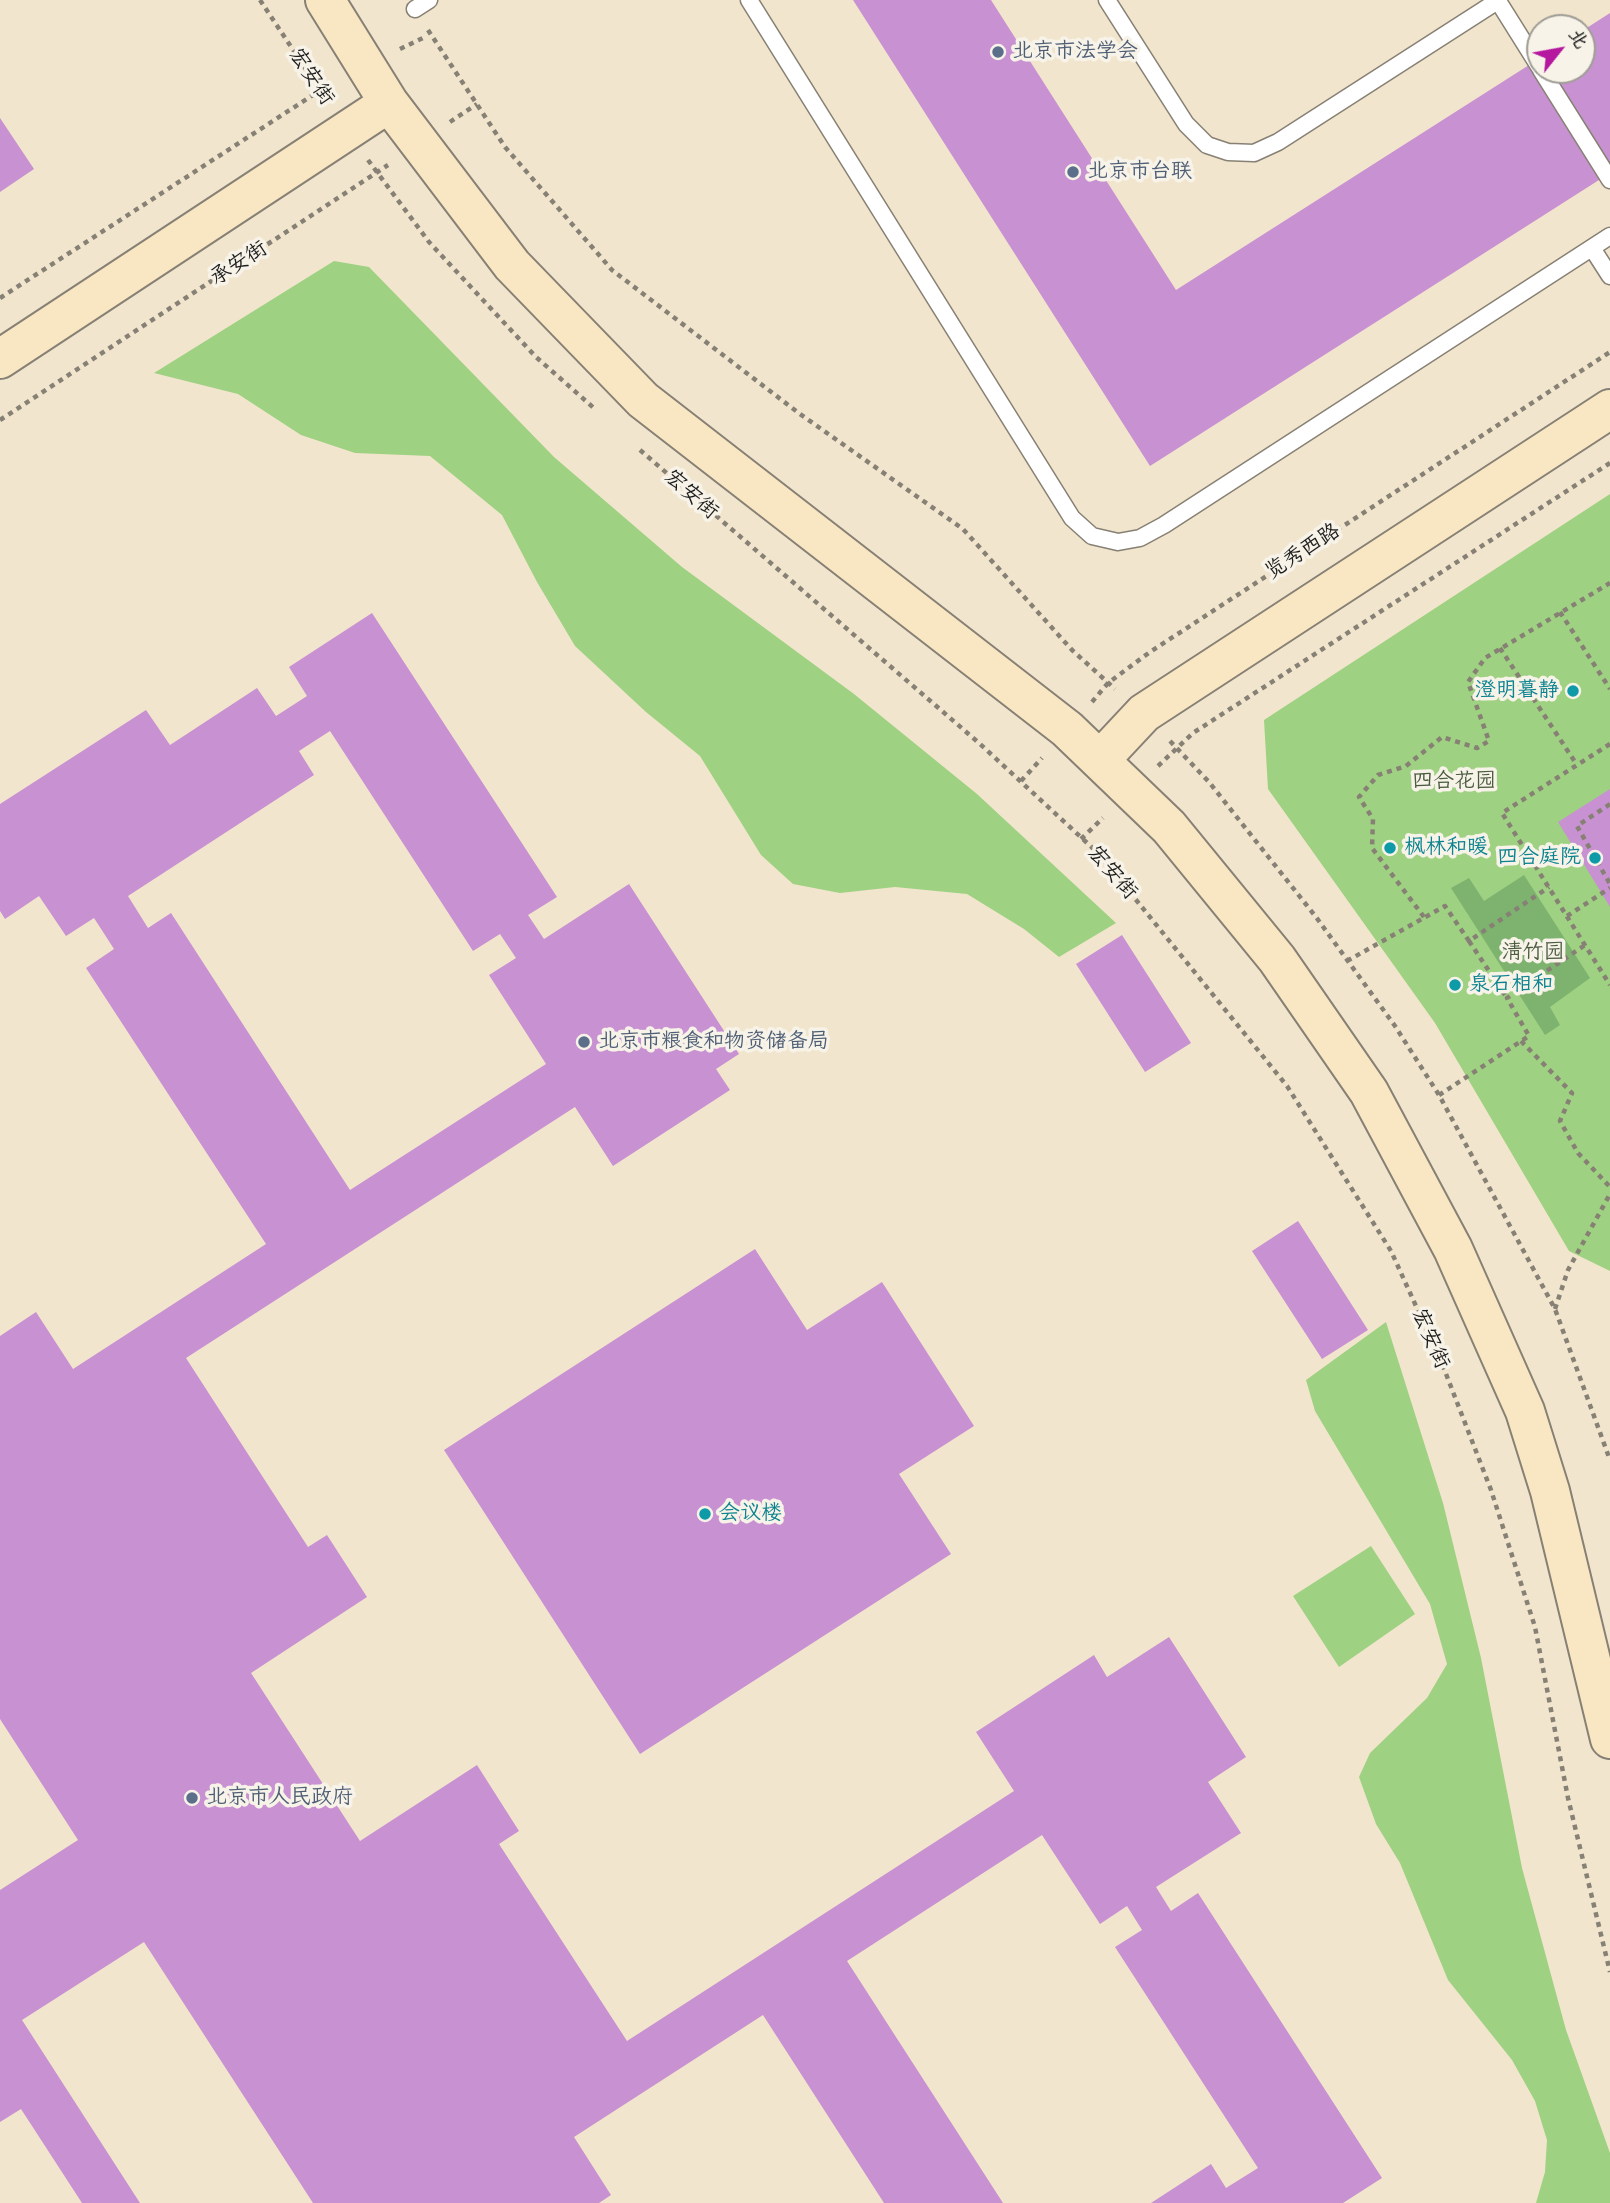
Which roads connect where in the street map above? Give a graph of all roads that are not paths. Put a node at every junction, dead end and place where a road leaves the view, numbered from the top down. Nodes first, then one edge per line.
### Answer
1 (325, 0) edge
2 (749, 0) edge
3 (1107, 0) edge
4 (1499, 0) edge
5 (1526, 44) edge
6 (1550, 84) edge
7 (389, 103) junction
8 (1610, 180) edge
9 (1610, 236) edge
10 (1592, 248) junction
11 (1610, 276) edge
12 (0, 359) edge
13 (1610, 409) edge
14 (1100, 760) junction
15 (1610, 1739) edge

1 - 7 street, 宏安街
2 - 10 lane
3 - 4 lane
4 - 5 lane
6 - 8 lane
7 - 12 street
7 - 14 street, 宏安街
9 - 10 lane
10 - 11 lane
13 - 14 street
14 - 15 street, 宏安街

